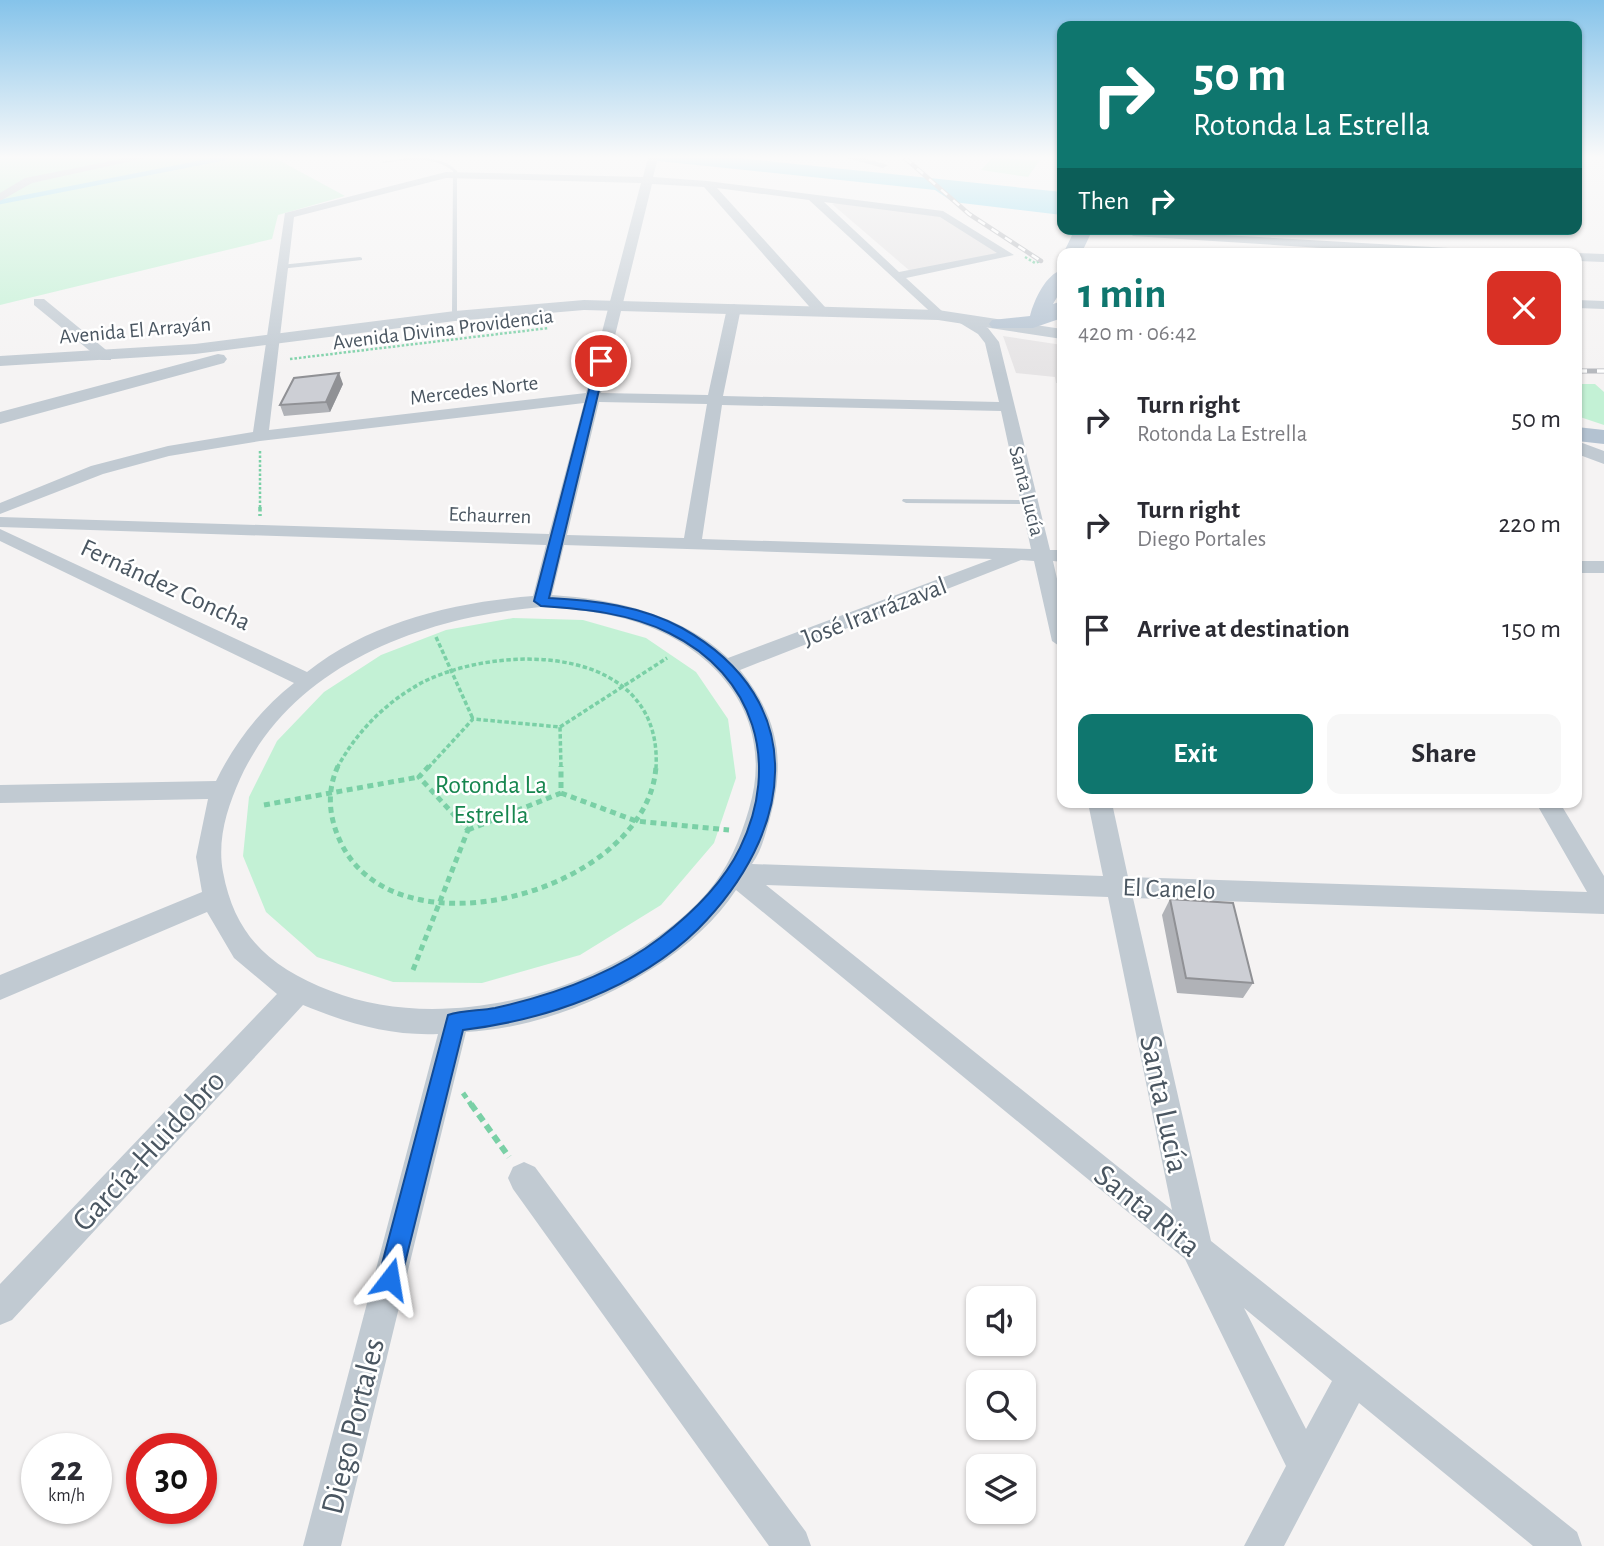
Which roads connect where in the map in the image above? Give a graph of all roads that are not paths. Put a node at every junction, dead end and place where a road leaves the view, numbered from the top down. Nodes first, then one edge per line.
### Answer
1 (286, 230) edge
2 (455, 230) edge
3 (633, 230) edge
4 (749, 230) edge
5 (847, 230) edge
6 (969, 230) edge
7 (1151, 235) edge
8 (1341, 248) edge
9 (1582, 257) edge
10 (1604, 258) edge
11 (360, 259) dead end
12 (280, 267) junction
13 (896, 276) junction
14 (1057, 282) edge
15 (39, 302) dead end
16 (1582, 304) edge
17 (1604, 305) edge
18 (614, 308) junction
19 (734, 308) junction
20 (820, 310) junction
21 (1057, 312) edge
22 (455, 316) junction
23 (938, 316) junction
24 (1040, 319) junction
25 (1057, 322) edge
26 (1057, 329) edge
27 (1001, 331) junction
28 (1057, 332) edge
29 (272, 351) junction
30 (106, 357) junction
31 (216, 360) junction
32 (0, 361) edge
33 (0, 372) edge
34 (592, 397) junction
35 (715, 399) junction
36 (1007, 407) junction
37 (0, 418) edge
38 (1582, 435) edge
39 (260, 436) junction
40 (1604, 437) edge
41 (1582, 448) edge
42 (1582, 449) edge
43 (1604, 450) edge
44 (1604, 458) edge
45 (906, 501) dead end
46 (1030, 502) junction
47 (0, 509) edge
48 (0, 522) edge
49 (0, 534) edge
50 (556, 540) junction
51 (692, 544) junction
52 (1033, 555) junction
53 (1057, 556) edge
54 (1582, 567) edge
55 (1604, 567) edge
56 (541, 601) junction
57 (1057, 626) edge
58 (726, 667) junction
59 (309, 681) junction
60 (220, 790) junction
61 (0, 794) edge
62 (1101, 808) edge
63 (1551, 808) edge
64 (734, 874) junction
65 (1119, 887) junction
66 (214, 898) junction
67 (1604, 900) edge
68 (0, 988) edge
69 (296, 992) junction
70 (455, 1022) junction
71 (524, 1178) road end
72 (1197, 1250) junction
73 (0, 1308) edge
74 (1353, 1377) junction
75 (1305, 1466) junction
76 (322, 1546) edge
77 (792, 1546) edge
78 (1263, 1546) edge
79 (1563, 1546) edge

1 - 12 street
2 - 22 lane
3 - 18 street
4 - 20 street
5 - 13 street
6 - 13 street
7 - 8 street
9 - 10 street
11 - 12 lane
12 - 29 street
13 - 23 street
14 - 24 main road
15 - 30 street
16 - 17 street
18 - 19 street, Avenida Divina Providencia
18 - 22 street, Avenida Divina Providencia
18 - 29 street, Avenida Divina Providencia
18 - 34 street
19 - 20 street, Avenida Divina Providencia
19 - 35 street
20 - 23 street, Avenida Divina Providencia
21 - 24 main road
22 - 29 street, Avenida Divina Providencia
23 - 24 street, Avenida Divina Providencia
23 - 27 street, Avenida Divina Providencia
24 - 25 main road, Avenida Divina Providencia
24 - 26 main road
24 - 27 main road
27 - 28 street, Avenida Divina Providencia
27 - 36 street, Santa Lucía
29 - 30 street, Avenida El Arrayán
29 - 31 street
29 - 39 street
30 - 32 street, Avenida El Arrayán
31 - 33 street, Avenida El Arrayán
31 - 37 street
34 - 35 street, Mercedes Norte
34 - 39 street, Mercedes Norte
34 - 50 street
35 - 36 street, Mercedes Norte
35 - 51 street
36 - 46 street, Santa Lucía
38 - 40 main road
39 - 47 street, Mercedes Norte
41 - 43 main road
42 - 44 street
45 - 46 lane
46 - 52 street, Santa Lucía
48 - 50 street, Echaurren
49 - 59 street, Fernández Concha
50 - 51 street, Echaurren
50 - 56 street
51 - 52 street, Echaurren
52 - 53 street, Echaurren
52 - 57 street, Santa Lucía
52 - 58 street, José Irarrázaval
54 - 55 street
56 - 58 street
56 - 59 street
58 - 64 street
59 - 60 street
60 - 61 street
60 - 66 street
62 - 65 street, Santa Lucía
63 - 67 street
64 - 65 street, El Canelo
64 - 70 street
64 - 72 street, Santa Rita
65 - 67 street, El Canelo
65 - 72 street, Santa Lucía
66 - 68 street
66 - 69 street
69 - 70 street
69 - 73 street, García-Huidobro
70 - 76 street, Diego Portales
71 - 77 street
72 - 74 street, Santa Rita
72 - 75 street, Santa Lucía
74 - 75 street
74 - 79 street, Santa Rita
75 - 78 street

